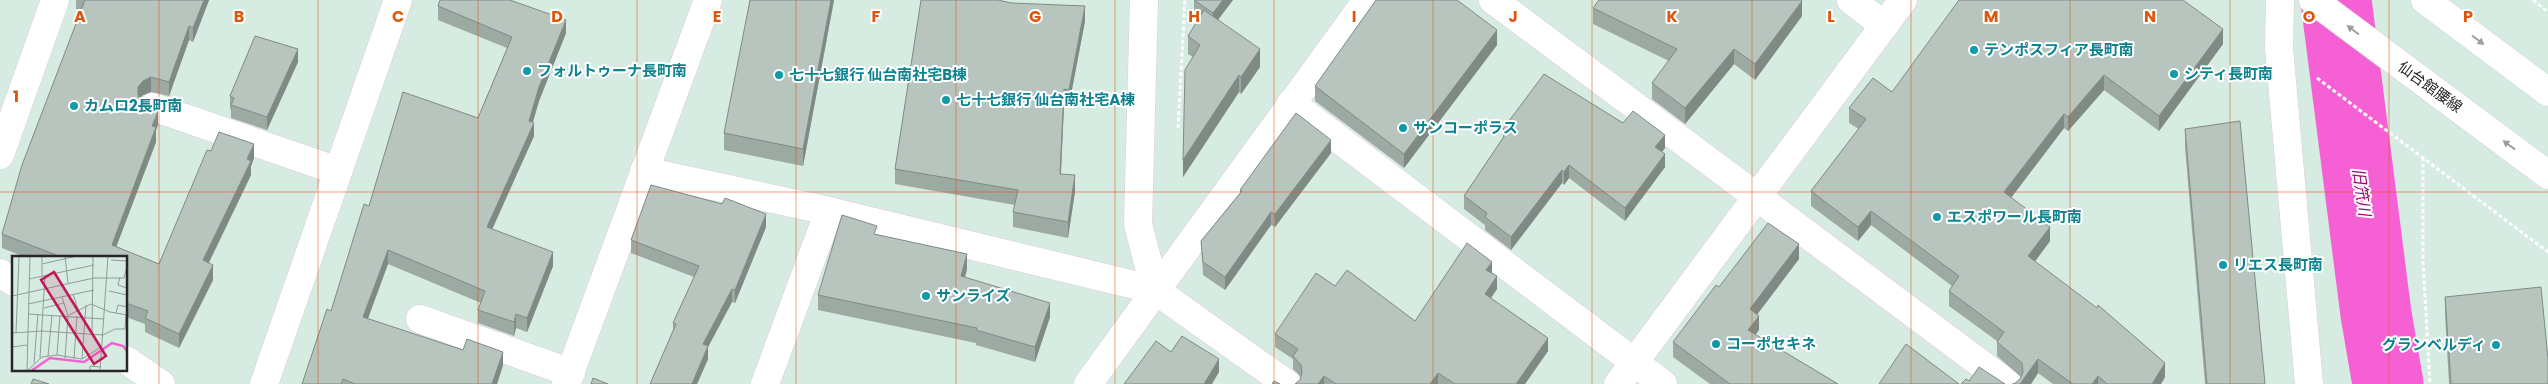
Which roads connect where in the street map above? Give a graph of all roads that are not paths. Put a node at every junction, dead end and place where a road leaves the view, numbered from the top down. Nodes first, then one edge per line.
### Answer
1 (56, 0) edge
2 (398, 0) edge
3 (708, 0) edge
4 (1144, 0) edge
5 (1367, 0) edge
6 (1493, 0) edge
7 (1850, 0) edge
8 (1903, 0) edge
9 (2280, 0) edge
10 (2313, 0) edge
11 (2425, 0) edge
12 (1884, 25) junction
13 (2548, 92) edge
14 (1291, 103) junction
15 (152, 107) edge
16 (0, 155) edge
17 (338, 171) junction
18 (644, 171) junction
19 (2548, 175) edge
20 (1757, 196) junction
21 (829, 212) junction
22 (0, 273) edge
23 (12, 281) edge
24 (1155, 290) junction
25 (420, 319) dead end
26 (128, 361) edge
27 (1634, 362) junction
28 (568, 378) edge
29 (161, 384) edge
30 (264, 384) edge
31 (765, 384) edge
32 (1088, 384) edge
33 (1287, 384) edge
34 (1618, 384) edge
35 (1663, 384) edge
36 (2008, 384) edge
37 (2309, 384) edge

1 - 16 street
2 - 17 street
3 - 18 street
4 - 24 street
5 - 14 street
6 - 20 street
7 - 12 street
8 - 12 street
9 - 37 street
19 -> 10 street, 仙台館腰線
11 -> 13 street
12 - 20 street
14 - 24 street
14 - 27 street
15 - 17 street
17 - 30 street
18 - 21 street
18 - 28 street
20 - 27 street
20 - 36 street
21 - 24 street
21 - 31 street
22 - 23 street
24 - 32 street
24 - 33 street
25 - 28 street
26 - 29 street
27 - 34 street
27 - 35 street

